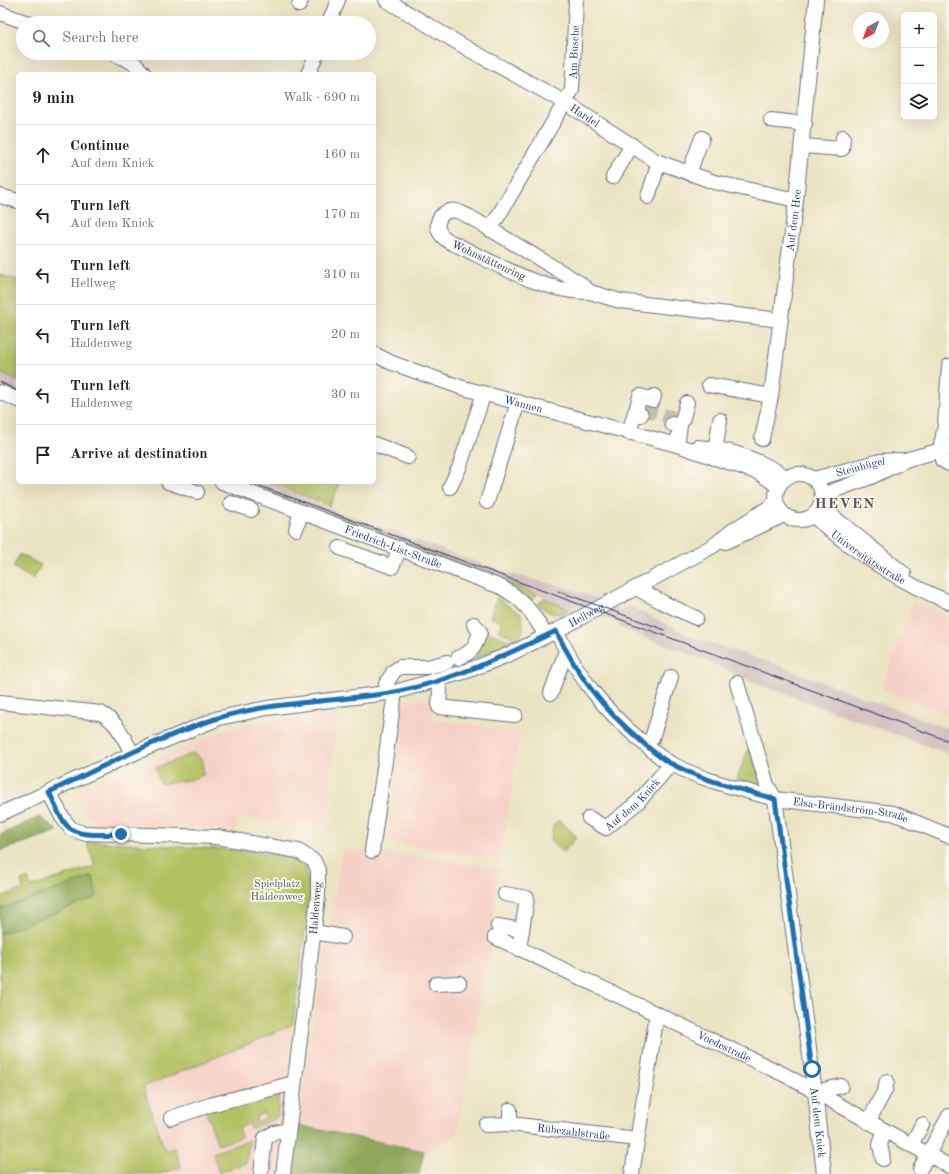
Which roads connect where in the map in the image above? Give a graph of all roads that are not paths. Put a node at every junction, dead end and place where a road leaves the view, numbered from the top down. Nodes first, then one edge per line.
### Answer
1 (338, 0) edge
2 (386, 0) edge
3 (576, 0) edge
4 (816, 0) edge
5 (0, 13) edge
6 (332, 16) edge
7 (16, 19) edge
8 (127, 60) edge
9 (314, 60) edge
10 (142, 72) edge
11 (309, 72) edge
12 (566, 103) junction
13 (770, 120) dead end
14 (805, 124) junction
15 (843, 137) dead end
16 (702, 138) dead end
17 (632, 145) junction
18 (802, 149) junction
19 (850, 156) dead end
20 (659, 162) junction
21 (689, 173) junction
22 (613, 177) dead end
23 (0, 196) edge
24 (648, 197) dead end
25 (16, 200) edge
26 (796, 200) junction
27 (490, 230) junction
28 (590, 292) junction
29 (780, 320) junction
30 (376, 355) edge
31 (949, 366) edge
32 (709, 385) dead end
33 (484, 393) junction
34 (1, 394) edge
35 (654, 396) dead end
36 (770, 396) junction
37 (16, 399) edge
38 (518, 402) junction
39 (639, 409) junction
40 (720, 420) dead end
41 (629, 433) junction
42 (762, 438) dead end
43 (376, 445) edge
44 (677, 445) junction
45 (944, 449) edge
46 (715, 453) junction
47 (408, 457) dead end
48 (908, 459) junction
49 (949, 464) edge
50 (814, 479) junction
51 (782, 481) junction
52 (178, 484) edge
53 (228, 484) edge
54 (450, 487) dead end
55 (246, 490) junction
56 (197, 492) dead end
57 (487, 502) dead end
58 (776, 503) junction
59 (241, 506) dead end
60 (818, 506) junction
61 (301, 512) junction
62 (784, 515) junction
63 (297, 529) dead end
64 (713, 546) junction
65 (340, 548) dead end
66 (400, 548) junction
67 (636, 588) junction
68 (949, 602) edge
69 (696, 618) dead end
70 (474, 624) dead end
71 (551, 634) junction
72 (566, 651) junction
73 (671, 677) dead end
74 (437, 681) junction
75 (737, 683) dead end
76 (391, 688) junction
77 (551, 693) dead end
78 (0, 702) edge
79 (515, 715) dead end
80 (645, 744) junction
81 (132, 754) junction
82 (671, 764) junction
83 (49, 792) junction
84 (775, 799) junction
85 (0, 814) edge
86 (589, 818) dead end
87 (949, 836) edge
88 (372, 851) dead end
89 (504, 894) dead end
90 (522, 930) junction
91 (314, 932) junction
92 (343, 937) dead end
93 (520, 949) junction
94 (459, 983) dead end
95 (436, 984) dead end
96 (657, 1014) junction
97 (887, 1081) dead end
98 (294, 1083) junction
99 (841, 1086) dead end
100 (816, 1092) junction
101 (949, 1116) edge
102 (171, 1118) dead end
103 (868, 1122) junction
104 (486, 1125) dead end
105 (922, 1125) dead end
106 (288, 1130) junction
107 (884, 1131) junction
108 (638, 1139) junction
109 (911, 1145) junction
110 (929, 1155) junction
111 (883, 1159) dead end
112 (949, 1166) edge
113 (920, 1169) dead end
114 (261, 1174) edge
115 (283, 1174) edge
116 (632, 1174) edge
117 (824, 1174) edge

1 - 6 street
2 - 12 street, Hardel
3 - 12 street, Am Busche
4 - 14 street, Auf dem Hee
5 - 7 street
8 - 10 street
9 - 11 street
12 - 17 street, Hardel
12 - 27 street
13 - 14 street
14 - 18 street, Auf dem Hee
15 - 18 street
16 - 21 street
17 - 20 street, Hardel
17 - 22 street
18 - 19 street
18 - 26 street, Auf dem Hee
20 - 21 street, Hardel
20 - 24 street
21 - 26 street, Hardel
23 - 25 street
26 - 29 street, Auf dem Hee
27 - 28 street, Wohnstättenring
27 - 28 street, Wohnstättenring
28 - 29 street, Wohnstättenring
29 - 36 street, Auf dem Hee
30 - 33 street, Wannen
31 - 45 street
32 - 36 street
33 - 38 street, Wannen
33 - 54 street
34 - 37 street
35 - 39 street
36 - 42 street, Auf dem Hee
38 - 41 street, Wannen
38 - 57 street
39 - 41 street
39 - 44 street
40 - 46 street
41 - 44 street, Wannen
43 - 47 street
44 - 46 street, Wannen
45 - 48 street, Steinhügel
45 - 49 street
46 - 51 street, Wannen
48 - 50 street, Steinhügel
48 - 60 street, Steinhügel
50 - 51 street
50 - 60 street
51 - 58 street
52 - 56 street
53 - 55 street, Friedrich-List-Straße
55 - 59 street
55 - 61 street, Friedrich-List-Straße
58 - 62 street
58 - 64 street, Hellweg
60 - 62 street
60 - 68 street, Universitätsstraße
61 - 63 street
61 - 66 street, Friedrich-List-Straße
62 - 64 street, Hellweg
64 - 67 street, Hellweg
65 - 66 street
66 - 71 street, Friedrich-List-Straße
67 - 69 street
67 - 71 street, Hellweg
70 - 76 street
71 - 72 street
71 - 74 street, Hellweg
72 - 77 street
72 - 80 street
73 - 80 street
74 - 76 street, Hellweg
74 - 79 street
75 - 84 street
76 - 81 street, Hellweg
76 - 88 street
78 - 81 street
80 - 82 street
81 - 83 street, Hellweg
82 - 84 street
82 - 86 street, Auf dem Knick
83 - 85 street, Hellweg
83 - 91 street, Haldenweg
84 - 87 street, Elsa-Brändström-Straße
84 - 100 street, Auf dem Knick
89 - 90 street
90 - 93 street
90 - 93 street, Voedestraße
91 - 92 street
91 - 98 street, Haldenweg
93 - 96 street, Voedestraße
94 - 95 street
96 - 100 street, Voedestraße
96 - 108 street
97 - 103 street
98 - 102 street
98 - 106 street, Haldenweg
99 - 100 street
100 - 103 street, Voedestraße
100 - 117 street, Auf dem Knick
101 - 110 street
103 - 107 street, Voedestraße
104 - 108 street, Rübezahlstraße
105 - 109 street
106 - 114 street
106 - 115 street, Haldenweg
107 - 109 street, Voedestraße
107 - 111 street
108 - 116 street
109 - 110 street, Voedestraße
110 - 112 street, Voedestraße
110 - 113 street

